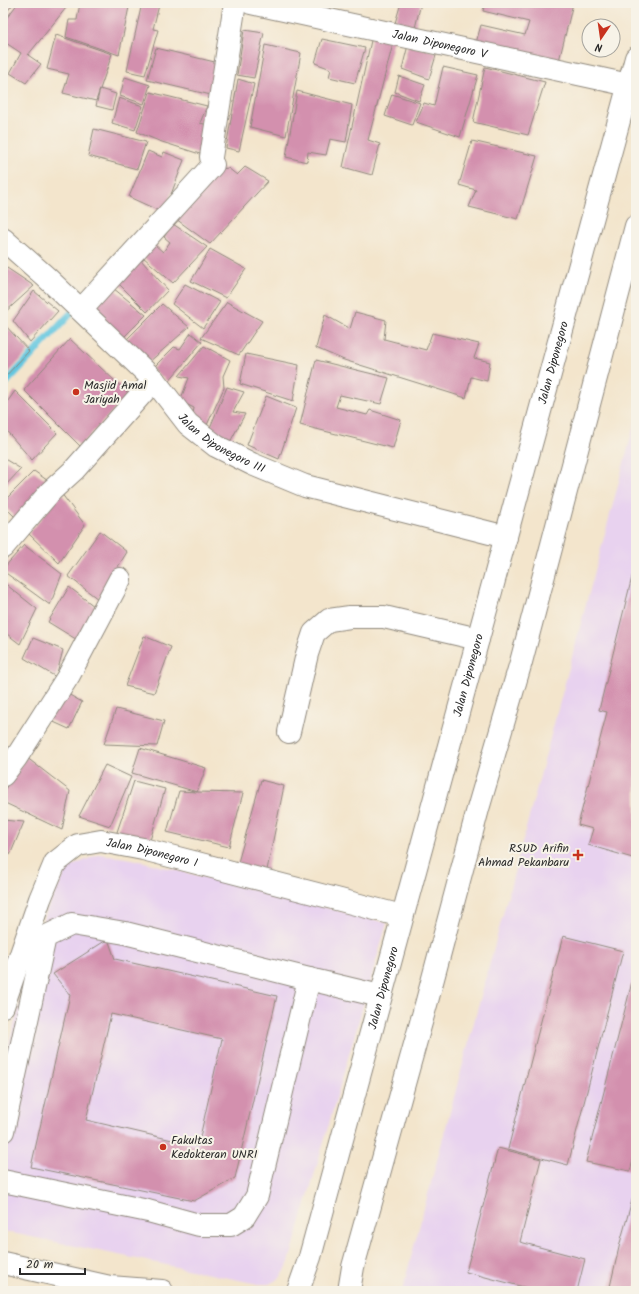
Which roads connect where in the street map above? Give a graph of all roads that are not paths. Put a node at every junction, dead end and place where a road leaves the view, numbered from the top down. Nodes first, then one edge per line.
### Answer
1 (235, 3) edge
2 (251, 3) edge
3 (636, 58) edge
4 (629, 84) junction
5 (636, 226) edge
6 (3, 239) edge
7 (76, 305) junction
8 (154, 380) junction
9 (506, 537) junction
10 (3, 547) edge
11 (120, 579) dead end
12 (478, 639) junction
13 (289, 732) dead end
14 (3, 775) edge
15 (402, 916) junction
16 (307, 986) junction
17 (378, 1004) junction
18 (3, 1006) edge
19 (3, 1131) edge
20 (3, 1182) edge
21 (3, 1263) edge
22 (115, 1289) edge
23 (162, 1291) edge
24 (298, 1291) edge
25 (349, 1291) edge

1 - 7 main road
2 - 4 main road, Jalan Diponegoro V
3 - 4 main road, Jalan Diponegoro
4 - 9 main road, Jalan Diponegoro
5 - 25 main road
6 - 7 main road, Jalan Diponegoro III
7 - 8 main road, Jalan Diponegoro III
8 - 9 main road, Jalan Diponegoro III
8 - 10 main road
9 - 12 main road, Jalan Diponegoro
11 - 14 main road
12 - 13 main road
12 - 15 main road, Jalan Diponegoro
15 - 17 main road, Jalan Diponegoro
15 - 18 main road, Jalan Diponegoro I
16 - 17 main road
16 - 19 main road
16 - 20 main road
17 - 24 main road, Jalan Diponegoro
21 - 22 main road
22 - 23 main road

